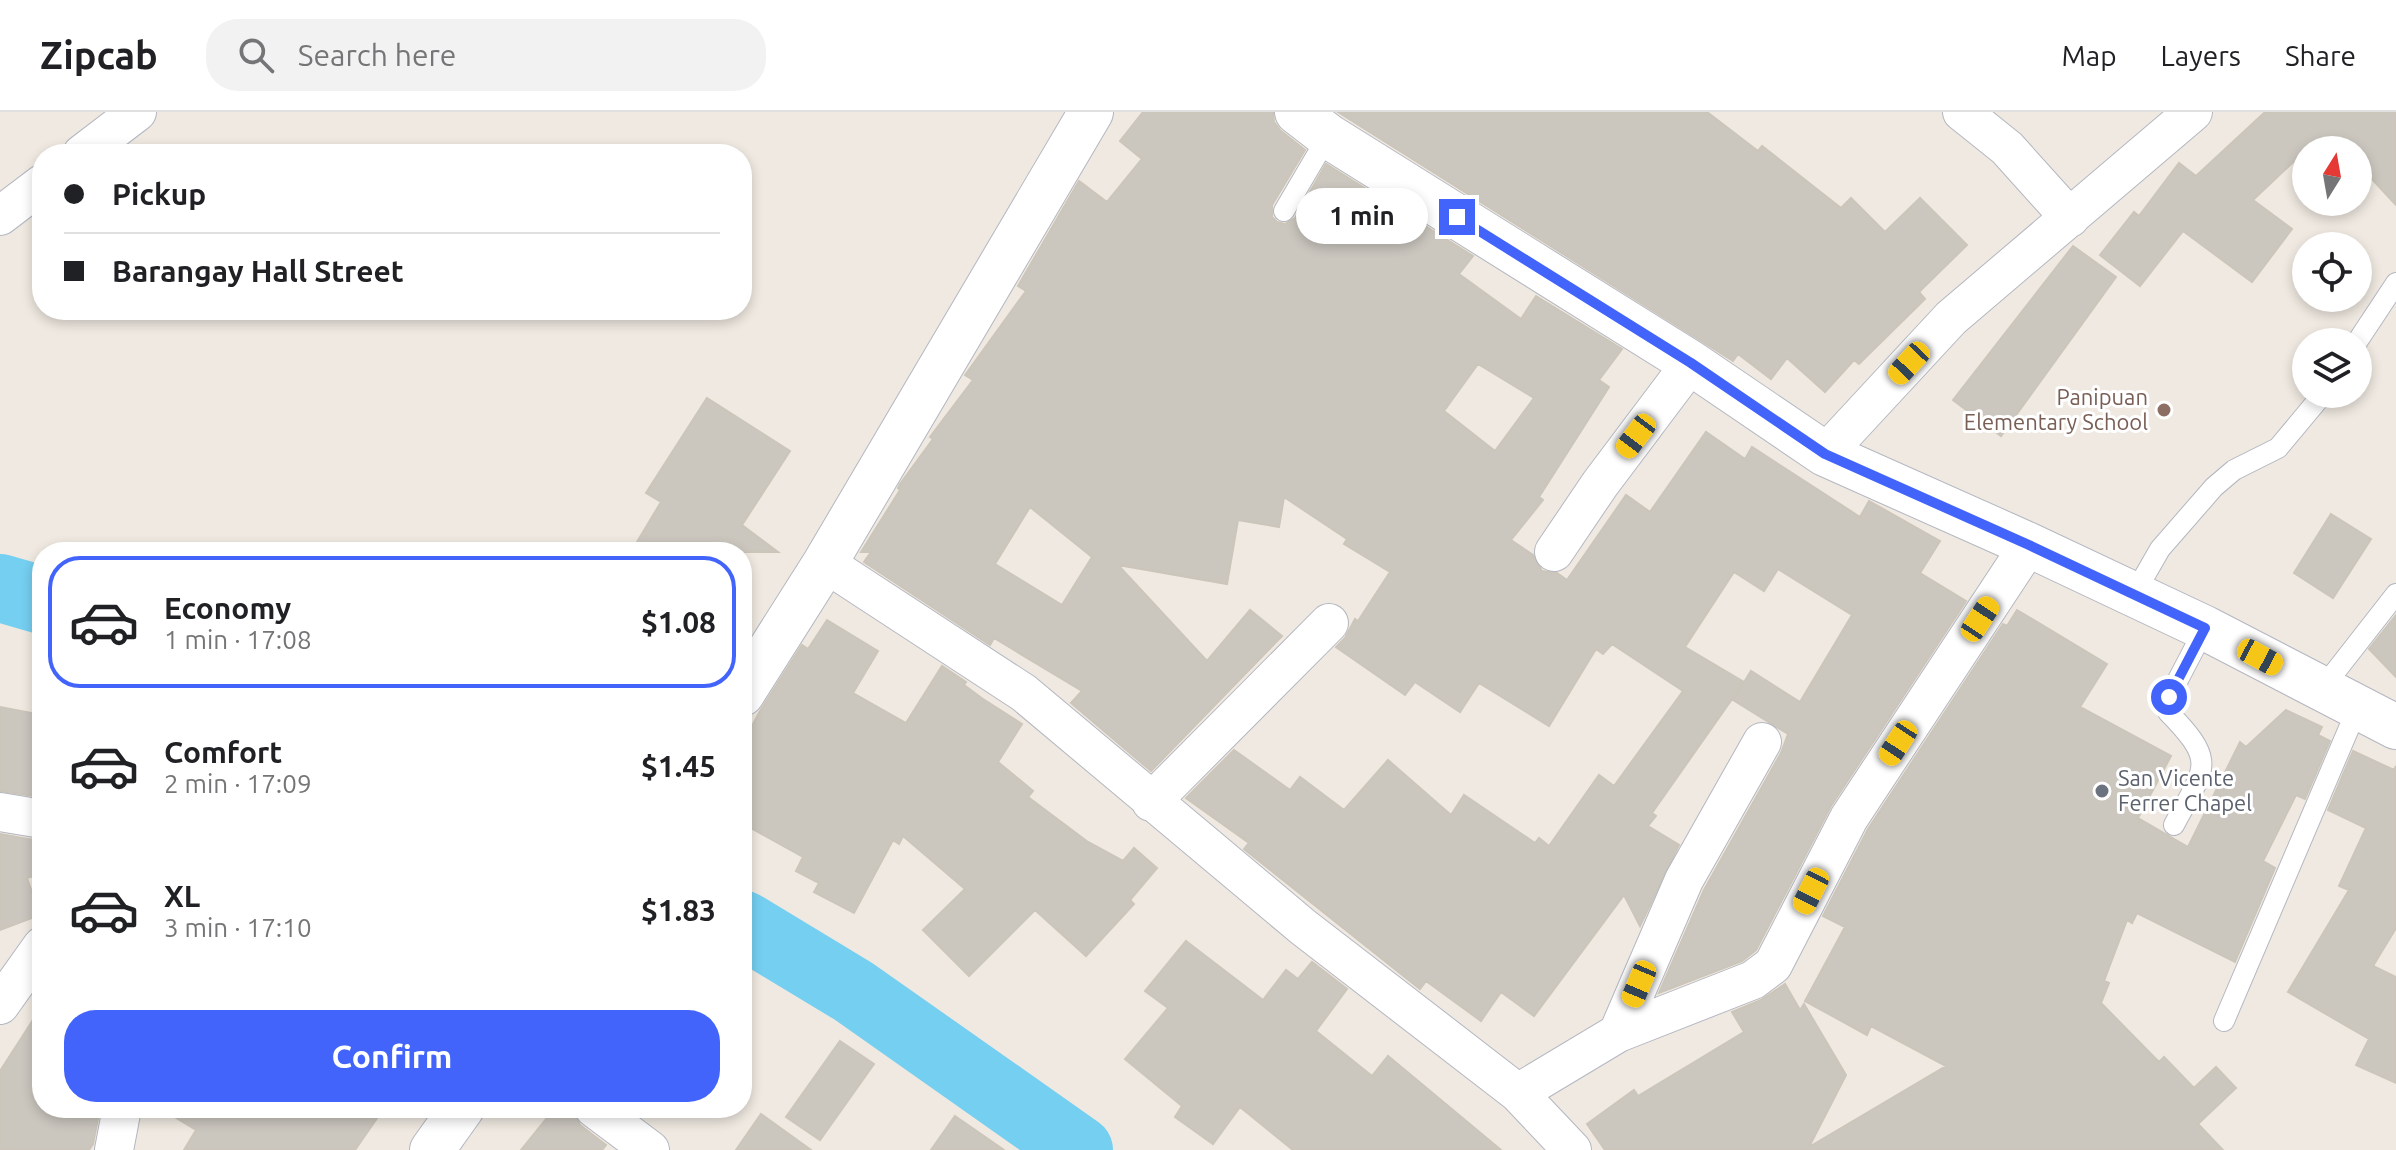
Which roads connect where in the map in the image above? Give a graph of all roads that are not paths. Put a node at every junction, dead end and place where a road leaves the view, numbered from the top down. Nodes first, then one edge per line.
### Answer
1 (137, 112) edge
2 (1091, 112) edge
3 (1962, 112) edge
4 (2193, 112) edge
5 (1312, 124) edge
6 (95, 144) edge
7 (32, 192) edge
8 (1284, 211) dead end
9 (0, 216) edge
10 (2070, 218) junction
11 (2396, 283) edge
12 (2366, 328) edge
13 (1691, 363) junction
14 (2311, 408) edge
15 (1825, 454) junction
16 (2029, 545) junction
17 (1554, 552) dead end
18 (825, 563) junction
19 (2396, 594) edge
20 (2133, 596) junction
21 (1329, 623) dead end
22 (2205, 628) junction
23 (752, 678) edge
24 (2358, 708) edge
25 (1762, 742) dead end
26 (1151, 802) junction
27 (0, 812) edge
28 (32, 817) edge
29 (2174, 825) dead end
30 (32, 960) edge
31 (0, 1005) edge
32 (2224, 1021) dead end
33 (1618, 1033) junction
34 (1518, 1093) junction
35 (120, 1118) edge
36 (607, 1118) edge
37 (114, 1150) edge
38 (650, 1150) edge
39 (1572, 1150) edge

1 - 6 street
2 - 18 main road
3 - 10 street
4 - 10 street
5 - 8 lane
5 - 13 main road
7 - 9 street
10 - 15 street
11 - 12 lane
13 - 15 main road
13 - 17 street
14 - 20 lane
15 - 16 main road
16 - 20 main road
16 - 33 street
18 - 23 main road
18 - 26 street
19 - 24 lane
20 - 22 main road
21 - 26 street
22 - 24 main road
22 - 29 lane
24 - 32 lane
25 - 33 street
26 - 34 street
27 - 28 street
30 - 31 street
33 - 34 street
34 - 39 street
35 - 37 street
36 - 38 street

